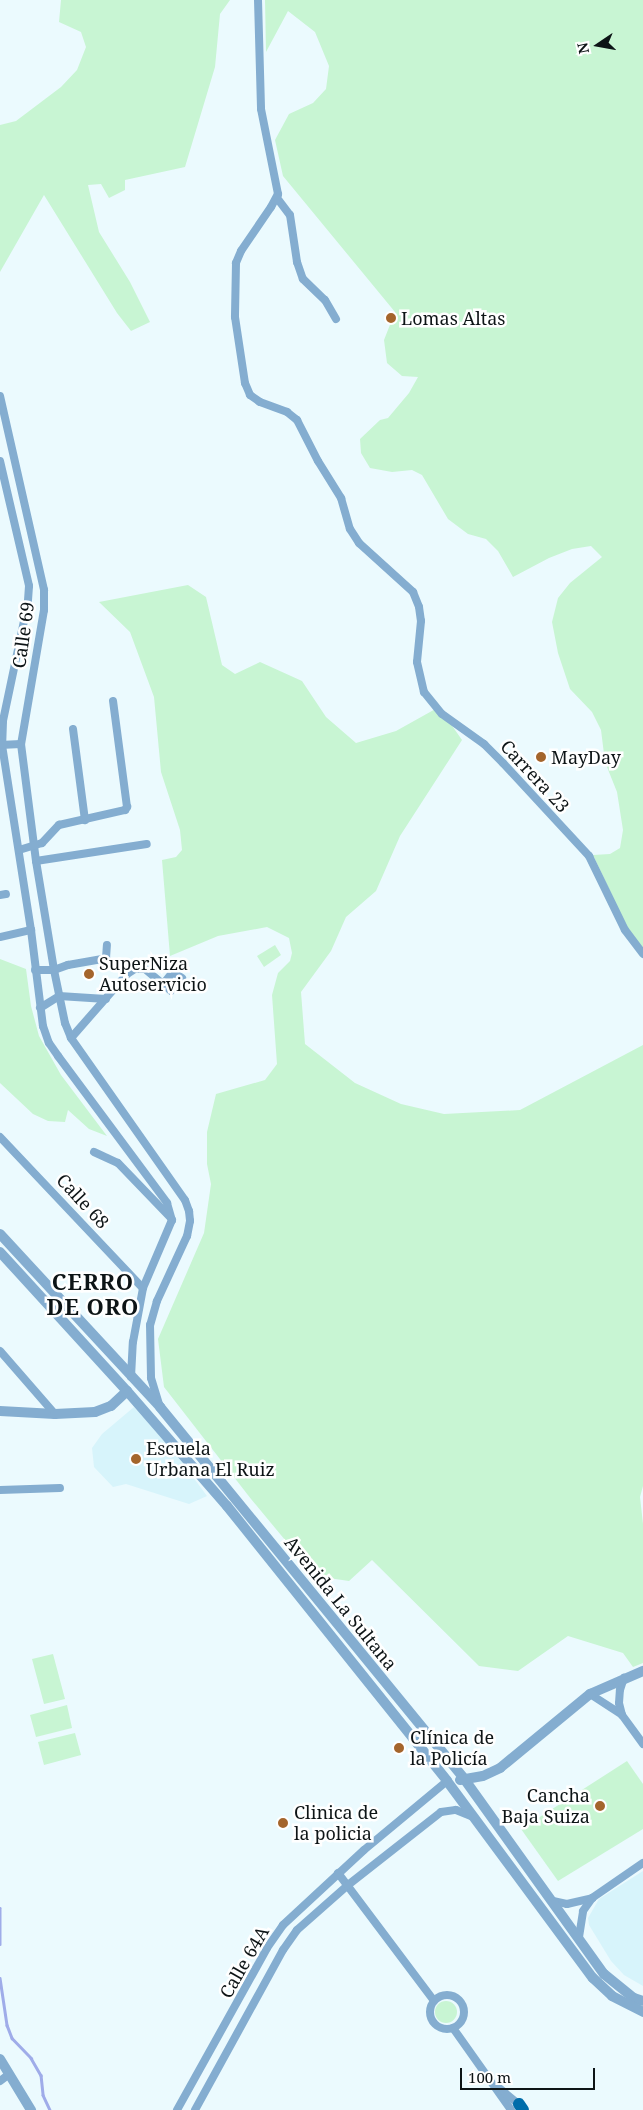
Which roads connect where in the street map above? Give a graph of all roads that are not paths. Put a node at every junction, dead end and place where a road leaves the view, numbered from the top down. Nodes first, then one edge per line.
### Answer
1 (258, 0) edge
2 (277, 198) junction
3 (336, 319) dead end
4 (0, 396) edge
5 (0, 461) edge
6 (113, 701) dead end
7 (73, 729) dead end
8 (20, 744) junction
9 (1, 745) edge
10 (85, 820) junction
11 (147, 844) dead end
12 (38, 845) junction
13 (19, 850) junction
14 (36, 861) junction
15 (31, 930) junction
16 (0, 937) edge
17 (107, 945) dead end
18 (643, 954) edge
19 (35, 970) junction
20 (54, 970) junction
21 (182, 978) dead end
22 (164, 983) junction
23 (171, 990) dead end
24 (59, 996) junction
25 (106, 998) junction
26 (40, 1008) junction
27 (71, 1038) junction
28 (1, 1140) edge
29 (94, 1152) dead end
30 (172, 1220) junction
31 (0, 1234) edge
32 (0, 1252) edge
33 (143, 1288) junction
34 (0, 1351) edge
35 (131, 1377) junction
36 (127, 1391) junction
37 (160, 1407) junction
38 (0, 1411) edge
39 (55, 1414) junction
40 (178, 1429) junction
41 (167, 1437) junction
42 (60, 1488) dead end
43 (0, 1490) edge
44 (643, 1670) edge
45 (624, 1678) junction
46 (590, 1694) junction
47 (622, 1715) junction
48 (643, 1744) edge
49 (447, 1780) junction
50 (465, 1780) junction
51 (474, 1818) junction
52 (643, 1863) edge
53 (341, 1870) junction
54 (348, 1885) junction
55 (592, 1898) junction
56 (553, 1901) junction
57 (579, 1937) junction
58 (434, 2001) junction
59 (643, 2001) edge
60 (643, 2012) edge
61 (453, 2028) junction
62 (0, 2059) edge
63 (4, 2078) edge
64 (520, 2109) edge
65 (31, 2110) edge
66 (177, 2110) edge
67 (195, 2110) edge

1 - 2 street
2 - 3 street
2 - 18 street, Carrera 23
4 - 8 street, Calle 69
5 - 9 street, Calle 69
6 - 10 street
7 - 10 street
8 - 9 street
8 - 12 street, Calle 69
9 - 13 street, Calle 69
10 - 12 street
11 - 14 street
12 - 13 street
12 - 14 street, Calle 69
13 - 15 street, Calle 69
14 - 20 street, Calle 69
15 - 16 street
15 - 19 street, Calle 69
17 - 20 street
19 - 20 street
19 - 26 street, Calle 69
20 - 24 street, Calle 69
21 - 22 street
22 - 23 street
22 - 25 street
24 - 25 street
24 - 26 street
24 - 27 street, Calle 69
25 - 27 street
26 - 30 street, Calle 69
27 - 37 street, Calle 69
28 - 33 street, Calle 68
29 - 30 street
30 - 33 street
31 - 35 street, Avenida La Sultana
32 - 36 street, Avenida La Sultana
33 - 35 street
34 - 39 street
35 - 36 street
35 - 37 street, Avenida La Sultana
36 - 39 street
36 - 41 street, Avenida La Sultana
37 - 40 street, Avenida La Sultana
38 - 39 street
40 - 41 street
40 - 50 street, Avenida La Sultana
41 - 49 street, Avenida La Sultana
42 - 43 street
44 - 45 street
45 - 46 street
45 - 47 street
46 - 47 street
46 - 50 street
47 - 48 street
49 - 50 street
49 - 51 street, Avenida La Sultana
49 - 53 street, Calle 64A
50 - 56 street, Avenida La Sultana
51 - 54 street, Calle 64A
51 - 60 street, Avenida La Sultana
52 - 55 street
53 - 54 street
53 - 66 street, Calle 64A
54 - 58 street
54 - 67 street, Calle 64A
55 - 56 street
55 - 57 street
56 - 57 street, Avenida La Sultana
57 - 59 street, Avenida La Sultana
58 - 61 street
58 - 61 street
61 - 64 street
62 - 63 street
63 - 65 street

